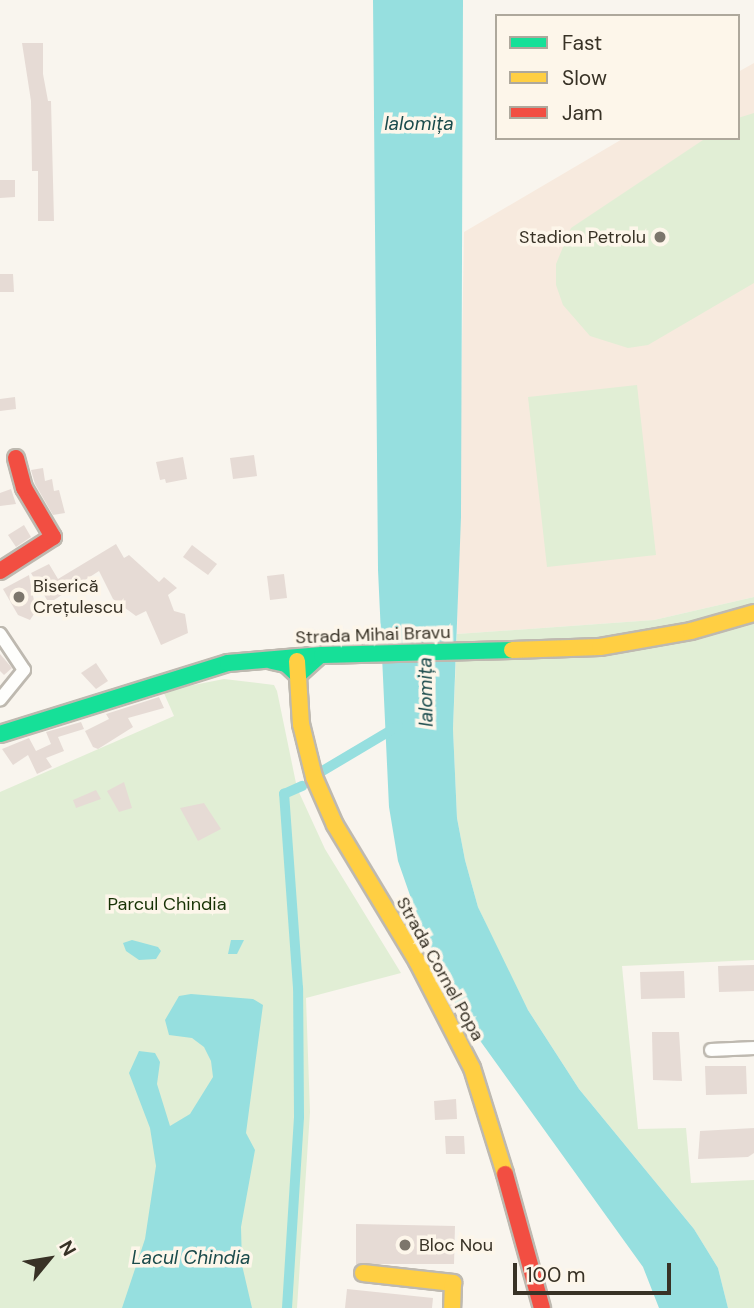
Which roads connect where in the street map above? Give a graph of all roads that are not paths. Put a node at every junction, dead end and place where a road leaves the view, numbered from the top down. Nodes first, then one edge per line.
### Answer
1 (16, 458) dead end
2 (0, 571) edge
3 (754, 613) edge
4 (0, 634) edge
5 (322, 655) junction
6 (297, 656) junction
7 (257, 659) junction
8 (298, 676) junction
9 (0, 699) edge
10 (0, 734) edge
11 (754, 1048) edge
12 (711, 1051) dead end
13 (363, 1273) dead end
14 (452, 1308) edge
15 (542, 1308) edge

1 - 2 main road
3 - 5 main road, Strada Mihai Bravu
4 - 9 street
5 - 6 main road, Strada Mihai Bravu
5 - 8 main road
6 - 7 main road, Strada Mihai Bravu
6 - 8 main road, Strada Cornel Popa
7 - 8 main road
7 - 10 main road, Strada Mihai Bravu
8 - 15 main road, Strada Cornel Popa
11 - 12 street
13 - 14 main road

